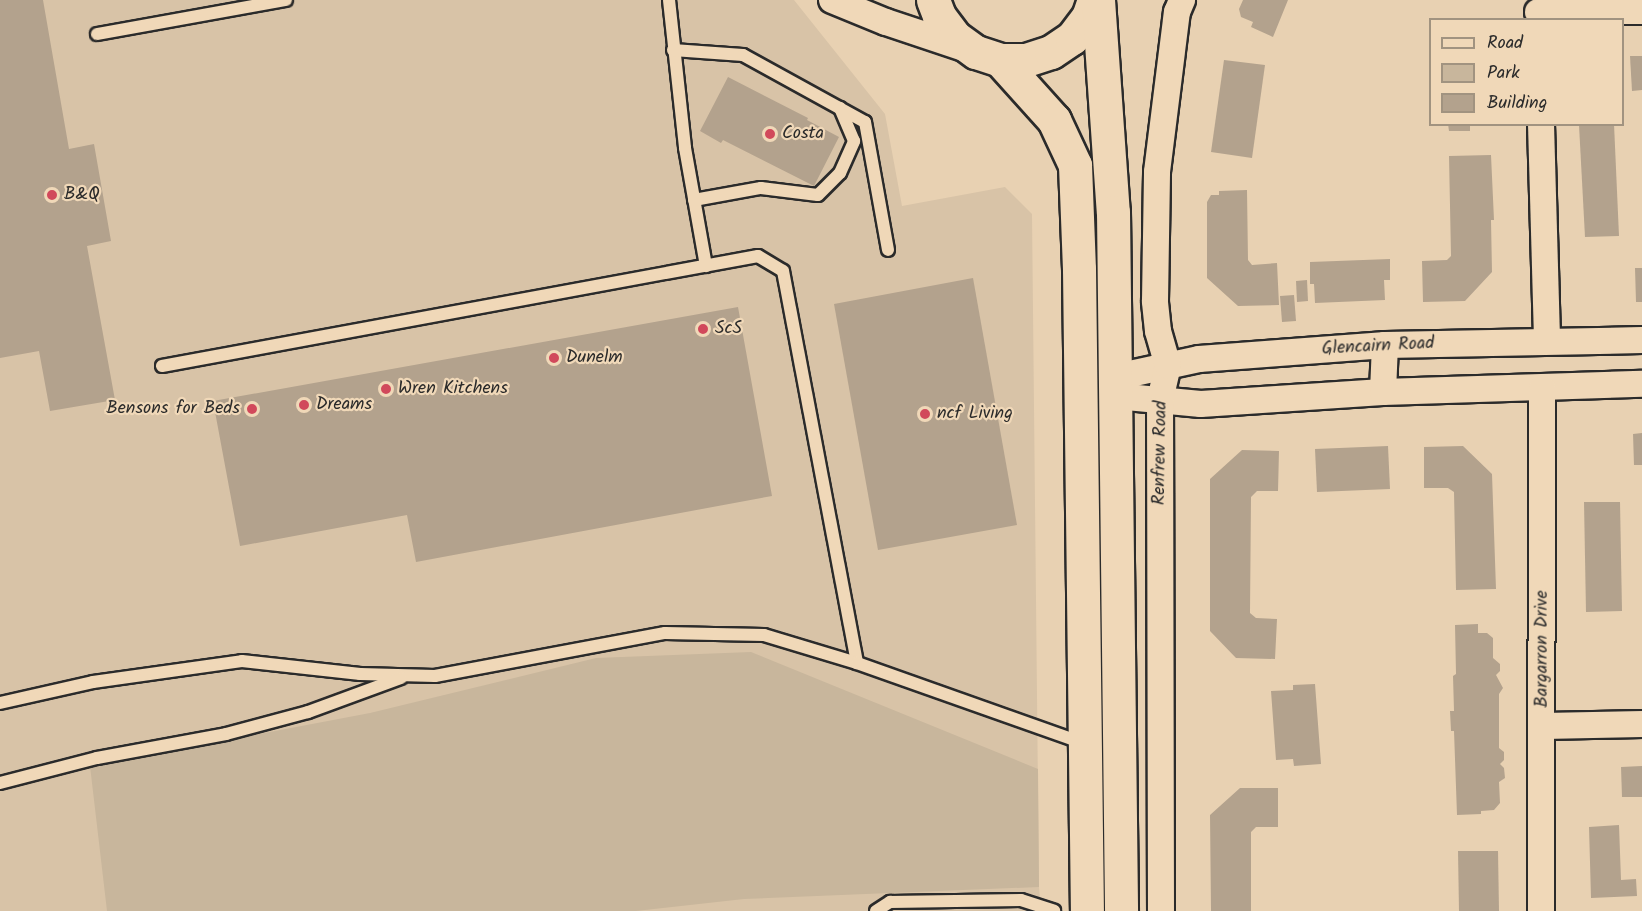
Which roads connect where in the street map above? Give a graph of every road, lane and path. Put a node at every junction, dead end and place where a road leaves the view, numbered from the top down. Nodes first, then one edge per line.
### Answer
1 (286, 0) edge
2 (669, 0) edge
3 (832, 0) edge
4 (933, 0) edge
5 (1096, 0) edge
6 (1182, 0) edge
7 (1538, 10) edge
8 (1642, 11) edge
9 (98, 34) dead end
10 (673, 50) junction
11 (988, 56) junction
12 (840, 108) junction
13 (1541, 126) edge
14 (694, 200) junction
15 (888, 250) dead end
16 (706, 266) junction
17 (1642, 340) edge
18 (1547, 341) junction
19 (1385, 345) junction
20 (162, 366) dead end
21 (1168, 366) junction
22 (1642, 384) edge
23 (1116, 386) junction
24 (1542, 388) junction
25 (1383, 392) junction
26 (1160, 400) junction
27 (857, 663) junction
28 (409, 676) junction
29 (0, 703) edge
30 (1642, 724) edge
31 (1544, 726) junction
32 (1085, 743) junction
33 (0, 783) edge
34 (876, 911) edge
35 (1054, 911) edge
36 (1087, 911) edge
37 (1121, 911) edge
38 (1161, 911) edge
39 (1541, 911) edge

1 - 9 lane
2 - 10 lane
3 - 11 street
4 - 11 main road
5 - 11 main road
5 - 23 main road
6 - 21 street, Renfrew Road
7 - 8 street
10 - 12 lane
10 - 14 lane
11 - 32 main road
12 - 14 lane
12 - 15 lane
13 - 18 street
14 - 16 lane
16 - 20 lane
16 - 27 lane
17 - 18 street, Glencairn Road
18 - 19 street, Glencairn Road
19 - 21 street, Glencairn Road
19 - 25 street
21 - 23 street, Glencairn Road
21 - 26 street, Renfrew Road
22 - 24 street
23 - 26 street
23 - 37 main road
24 - 25 street
24 - 31 street, Bargarron Drive
25 - 26 street
26 - 38 street, Renfrew Road
27 - 28 lane
27 - 32 lane
28 - 29 lane
28 - 33 lane
30 - 31 street
31 - 39 street, Bargarron Drive
32 - 36 main road
34 - 35 lane

